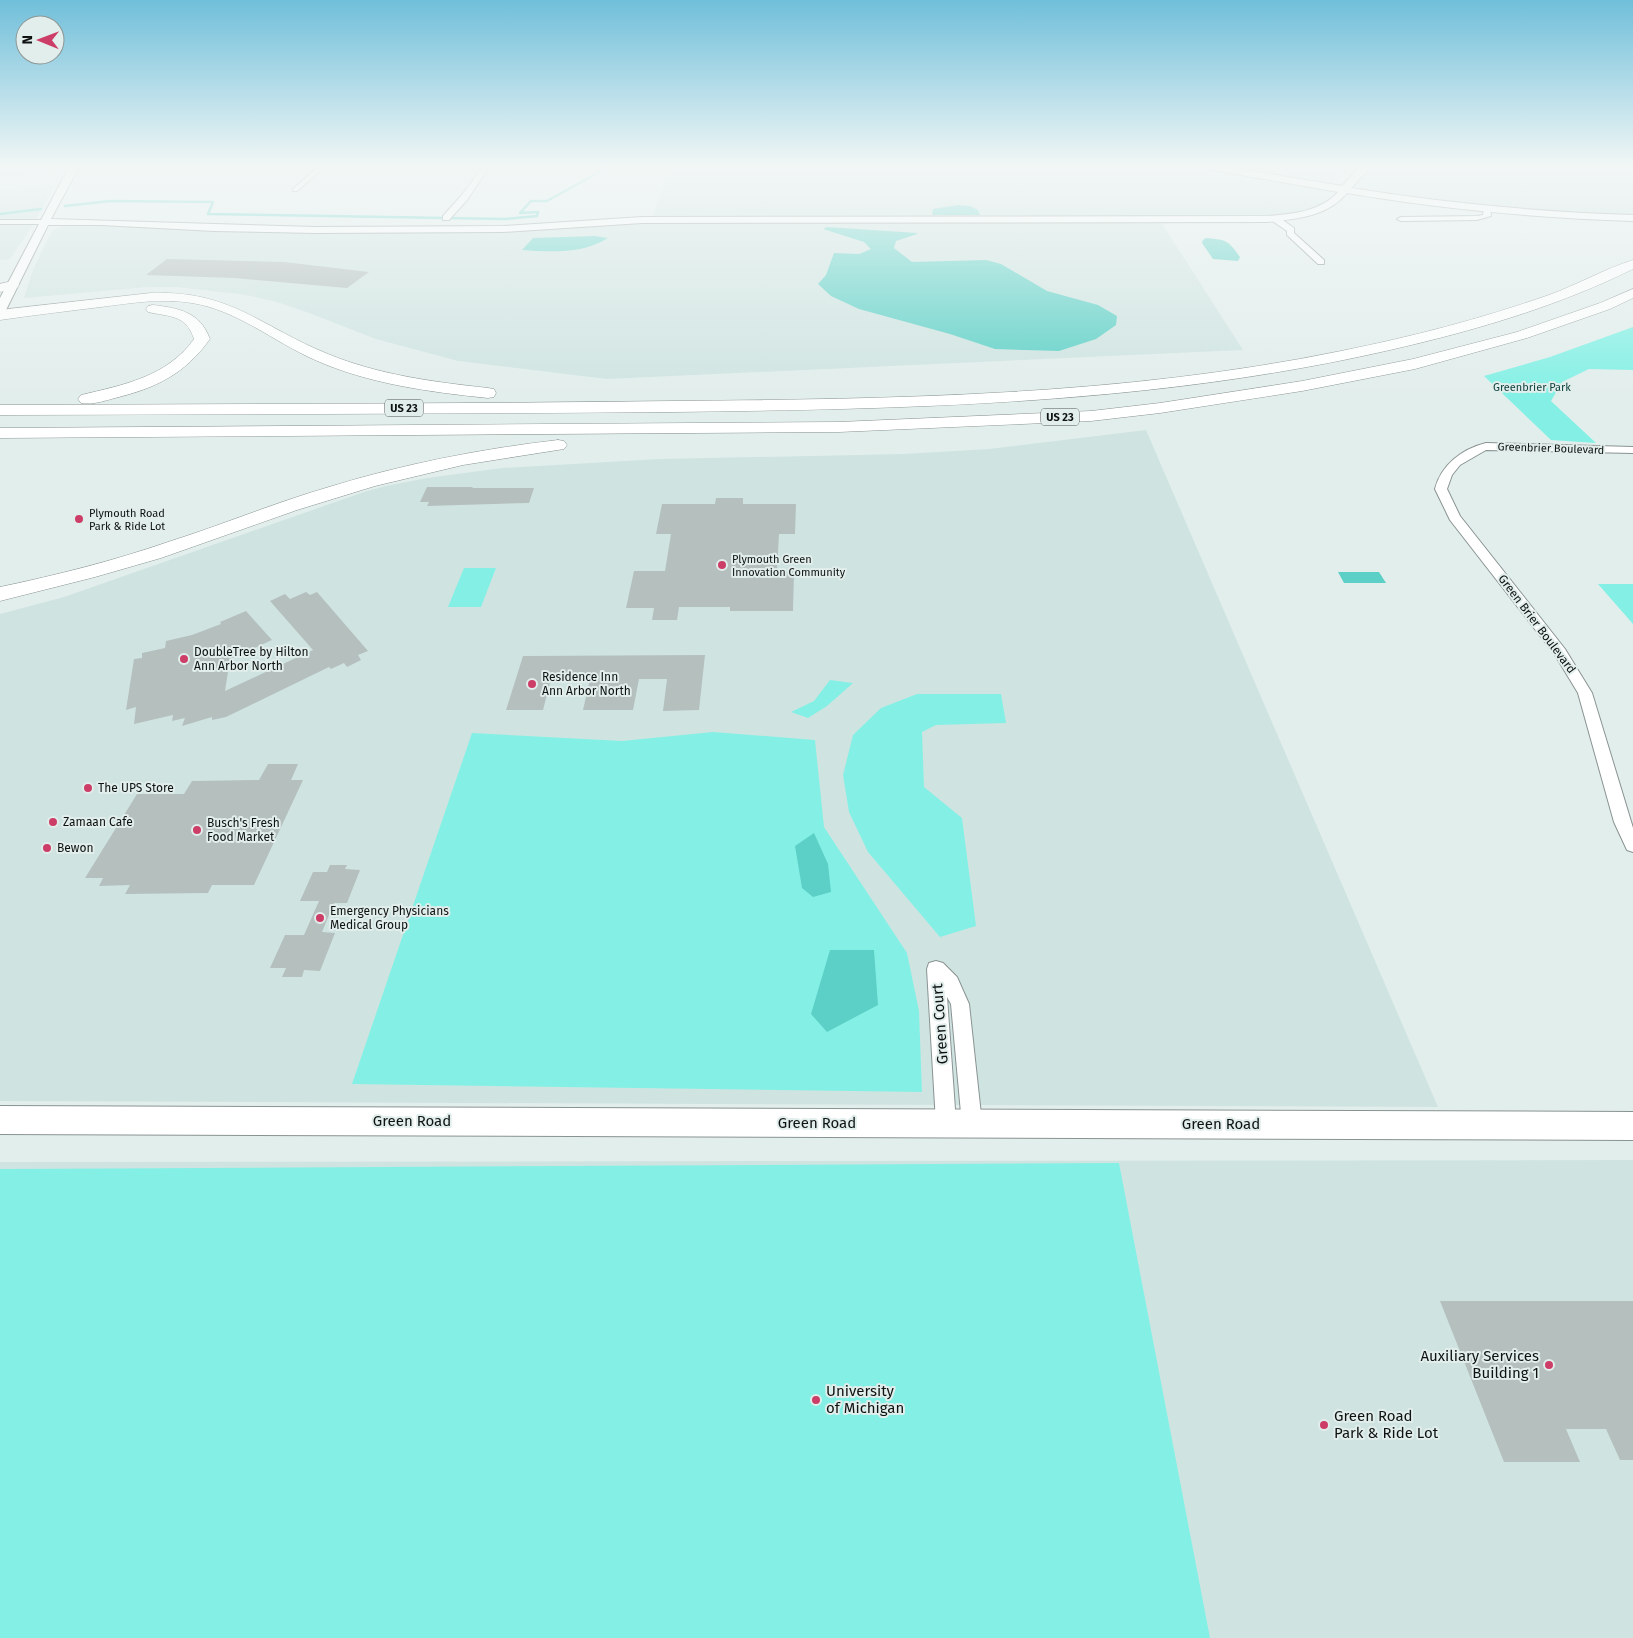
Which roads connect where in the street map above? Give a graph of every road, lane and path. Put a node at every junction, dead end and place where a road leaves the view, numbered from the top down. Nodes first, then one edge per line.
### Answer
1 (33, 243) edge
2 (1301, 243) edge
3 (1321, 262) dead end
4 (1633, 264) edge
5 (6, 287) edge
6 (1633, 293) edge
7 (0, 310) edge
8 (0, 315) edge
9 (0, 324) edge
10 (809, 404) junction
11 (0, 405) edge
12 (0, 410) edge
13 (1090, 416) junction
14 (0, 433) edge
15 (1633, 450) edge
16 (1446, 472) joint
17 (0, 594) edge
18 (1633, 845) edge
19 (0, 1120) edge
20 (959, 1123) junction
21 (1633, 1126) edge

1 - 5 street
2 - 3 street
4 - 10 highway, US 23
5 - 7 street
6 - 13 highway, US 23
8 - 10 highway
9 - 11 highway
10 - 12 highway, US 23
13 - 14 highway, US 23
13 - 17 highway
15 - 16 street, Greenbrier Boulevard
16 - 18 street, Green Brier Boulevard
19 - 20 street, Green Road
20 - 20 street, Green Court
20 - 21 street, Green Road

